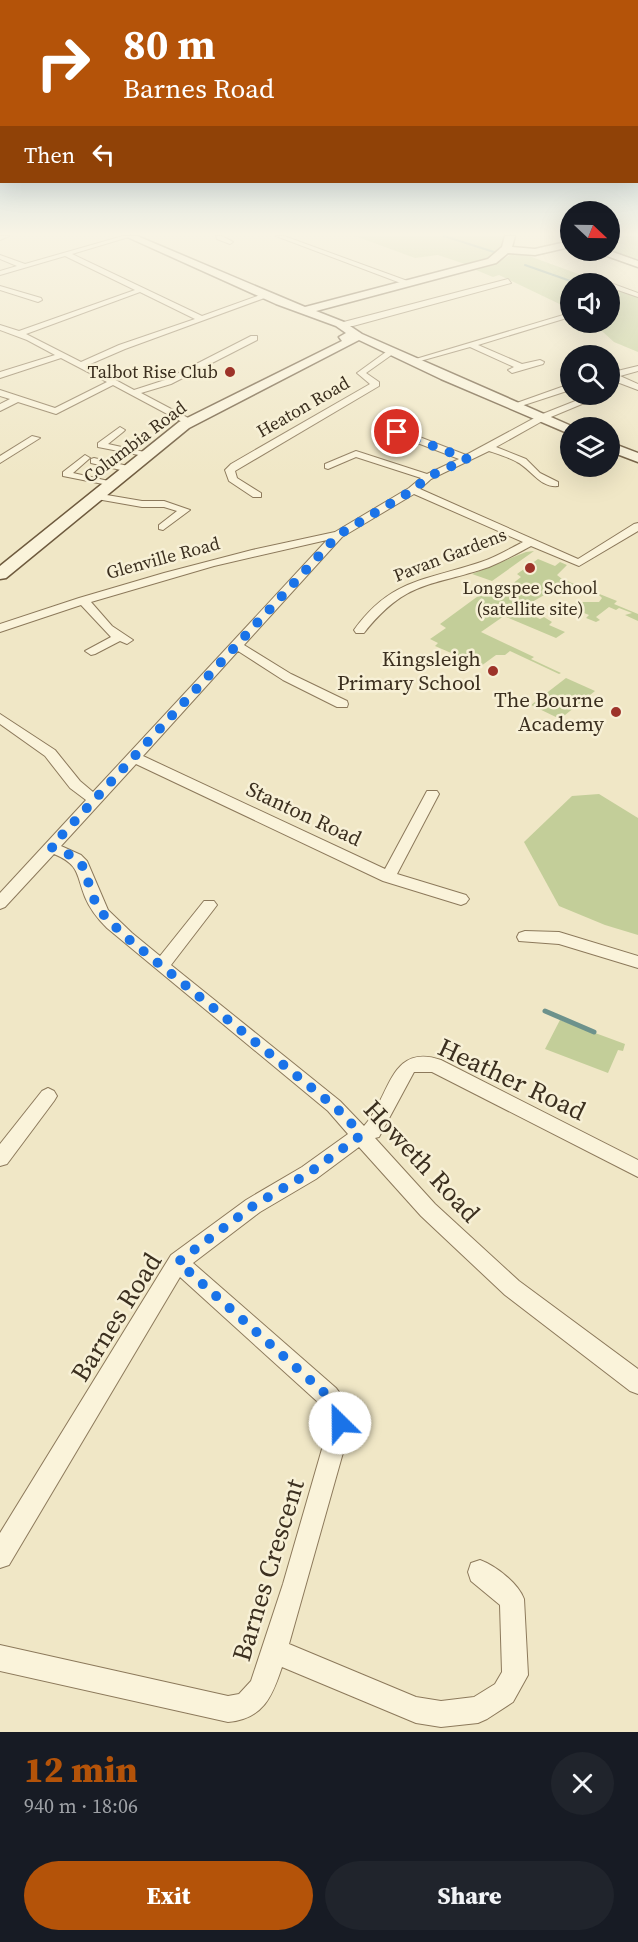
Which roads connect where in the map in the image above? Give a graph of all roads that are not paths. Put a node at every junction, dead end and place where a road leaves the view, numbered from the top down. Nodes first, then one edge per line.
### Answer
1 (70, 317) edge
2 (197, 317) edge
3 (208, 317) edge
4 (315, 317) edge
5 (404, 317) edge
6 (560, 318) edge
7 (202, 319) junction
8 (0, 327) edge
9 (18, 333) junction
10 (351, 335) junction
11 (254, 338) dead end
12 (470, 344) junction
13 (393, 351) junction
14 (62, 355) junction
15 (413, 361) junction
16 (540, 362) dead end
17 (81, 365) junction
18 (638, 368) edge
19 (620, 373) edge
20 (0, 375) edge
21 (620, 380) edge
22 (113, 382) junction
23 (634, 385) edge
24 (620, 388) dead end
25 (560, 390) edge
26 (0, 393) edge
27 (132, 393) junction
28 (17, 399) junction
29 (515, 405) junction
30 (574, 405) edge
31 (0, 408) edge
32 (543, 417) junction
33 (413, 420) dead end
34 (189, 422) junction
35 (560, 425) edge
36 (120, 430) dead end
37 (397, 432) junction
38 (384, 437) dead end
39 (35, 438) dead end
40 (488, 447) junction
41 (620, 451) edge
42 (146, 455) junction
43 (638, 458) edge
44 (467, 459) junction
45 (0, 460) edge
46 (328, 466) dead end
47 (129, 469) junction
48 (428, 477) junction
49 (110, 484) junction
50 (555, 484) dead end
51 (413, 490) junction
52 (234, 494) dead end
53 (95, 496) junction
54 (638, 526) edge
55 (163, 527) dead end
56 (338, 535) junction
57 (531, 542) junction
58 (0, 574) edge
59 (83, 600) junction
60 (0, 628) edge
61 (360, 630) dead end
62 (236, 645) junction
63 (91, 651) dead end
64 (342, 704) dead end
65 (0, 718) edge
66 (133, 757) junction
67 (432, 794) dead end
68 (95, 799) junction
69 (51, 847) junction
70 (388, 877) junction
71 (461, 899) dead end
72 (0, 903) edge
73 (209, 905) dead end
74 (525, 937) dead end
75 (638, 962) edge
76 (161, 966) junction
77 (48, 1096) dead end
78 (360, 1136) junction
79 (0, 1158) edge
80 (638, 1169) edge
81 (178, 1262) junction
82 (638, 1383) edge
83 (0, 1556) edge
84 (480, 1572) dead end
85 (274, 1652) junction
86 (0, 1658) edge

1 - 9 street
2 - 7 street
3 - 7 street
4 - 10 street
5 - 10 street
6 - 12 street
7 - 17 street
8 - 9 street
9 - 14 street
10 - 13 street
10 - 34 street, Columbia Road
11 - 27 street
12 - 15 street
12 - 16 street
13 - 15 street
13 - 52 street, Heaton Road
14 - 17 street
14 - 20 street
15 - 29 street
17 - 22 street
18 - 19 street
21 - 23 street
22 - 27 street
22 - 28 street
23 - 24 street
25 - 29 street
26 - 28 street
27 - 34 street
28 - 31 street
29 - 32 street
30 - 32 street
32 - 35 street
32 - 40 street
33 - 37 street
34 - 42 street, Columbia Road
36 - 42 street
37 - 38 street
37 - 44 street
39 - 45 street
40 - 44 street
40 - 50 street
41 - 43 street
42 - 47 street, Columbia Road
44 - 48 street
46 - 48 street
47 - 49 street, Columbia Road
47 - 49 street
48 - 51 street
49 - 53 street, Columbia Road
51 - 56 street
51 - 57 street
53 - 55 street
53 - 58 street, Columbia Road
54 - 57 street
56 - 59 street, Glenville Road
56 - 62 street
57 - 61 street, Pavan Gardens
59 - 60 street, Glenville Road
59 - 63 street
62 - 64 street
62 - 66 street
65 - 68 street
66 - 68 street
66 - 70 street, Stanton Road
67 - 70 street
68 - 69 street
69 - 72 street
69 - 76 street, Howeth Road
70 - 71 street, Stanton Road
73 - 76 street
74 - 75 street
76 - 78 street, Howeth Road
77 - 79 street
78 - 80 street, Heather Road
78 - 81 street, Barnes Road
78 - 82 street, Howeth Road
81 - 83 street, Barnes Road
81 - 85 street, Barnes Crescent
84 - 85 street
85 - 86 street, Barnes Crescent

